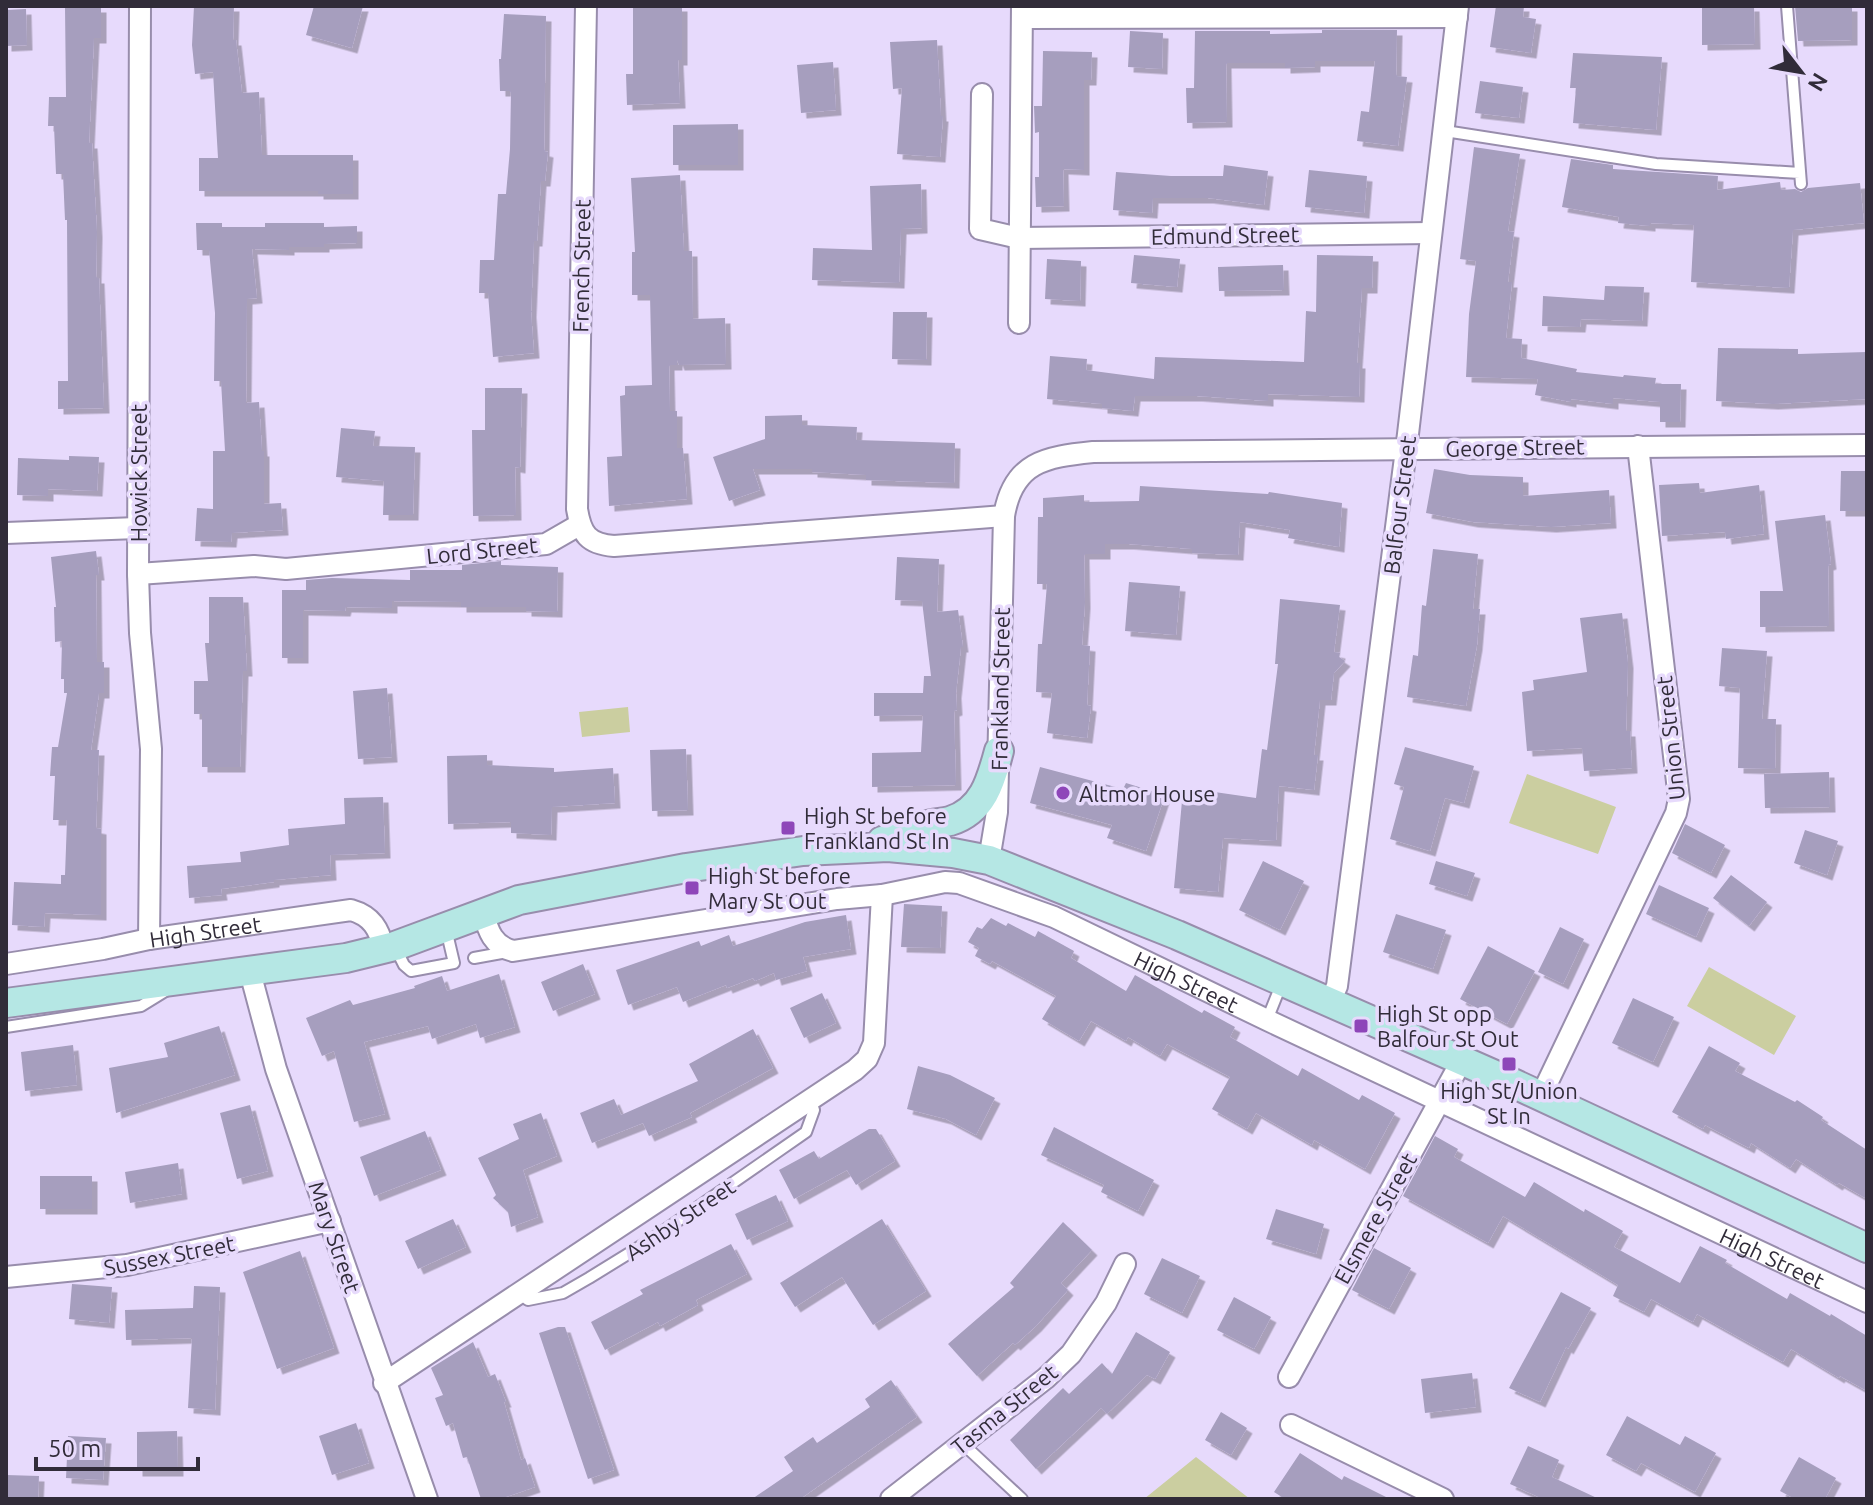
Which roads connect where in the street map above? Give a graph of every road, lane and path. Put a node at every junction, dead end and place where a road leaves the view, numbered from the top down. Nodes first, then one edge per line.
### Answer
1 (140, 6) edge
2 (586, 6) edge
3 (1787, 6) edge
4 (1022, 12) edge
5 (1458, 12) edge
6 (982, 94) dead end
7 (1445, 131) junction
8 (1431, 233) junction
9 (1019, 238) junction
10 (1019, 323) dead end
11 (1867, 445) edge
12 (1638, 446) junction
13 (1406, 449) junction
14 (1004, 516) junction
15 (579, 525) junction
16 (137, 528) junction
17 (6, 533) edge
18 (138, 574) junction
19 (999, 751) junction
20 (862, 848) junction
21 (989, 860) junction
22 (882, 895) junction
23 (483, 912) junction
24 (446, 927) junction
25 (149, 939) junction
26 (390, 948) junction
27 (513, 951) junction
28 (474, 958) dead end
29 (6, 964) edge
30 (250, 972) junction
31 (181, 979) junction
32 (1282, 981) junction
33 (1330, 1002) junction
34 (6, 1003) edge
35 (1267, 1020) junction
36 (6, 1027) edge
37 (1462, 1060) junction
38 (1541, 1096) junction
39 (1439, 1101) junction
40 (330, 1221) junction
41 (1867, 1248) edge
42 (1125, 1264) dead end
43 (6, 1277) edge
44 (1867, 1302) edge
45 (1289, 1377) dead end
46 (384, 1383) junction
47 (1291, 1425) dead end
48 (962, 1443) junction
49 (427, 1499) edge
50 (891, 1499) edge
51 (1022, 1499) edge
52 (1443, 1499) edge

1 - 16 street, Howick Street
2 - 15 street, French Street
3 - 7 lane
4 - 5 street
4 - 9 street
5 - 7 street, Balfour Street
6 - 9 street
7 - 8 street, Balfour Street
8 - 9 street, Edmund Street
8 - 13 street, Balfour Street
9 - 10 street
11 - 12 street, George Street
12 - 13 street, George Street
12 - 38 street, Union Street
13 - 14 street, George Street
13 - 33 street, Balfour Street
14 - 15 street
14 - 19 street, Frankland Street
15 - 18 street, Lord Street
16 - 17 street
16 - 18 street, Howick Street
18 - 25 street, Howick Street
19 - 20 main road
19 - 21 street, Frankland Street
20 - 21 main road, High Street
20 - 23 main road, High Street
21 - 32 main road, High Street
22 - 27 street, High Street
22 - 35 street, High Street
22 - 46 street, Ashby Street
23 - 24 main road, High Street
23 - 27 street
24 - 26 main road, High Street
24 - 26 lane
25 - 26 street, High Street
25 - 29 street, High Street
26 - 30 main road, High Street
27 - 28 lane
30 - 31 main road, High Street
30 - 40 street, Mary Street
31 - 34 main road, High Street
31 - 36 lane, High Street
32 - 33 main road, High Street
32 - 35 lane
33 - 37 main road, High Street
35 - 39 street, High Street
37 - 38 main road, High Street
37 - 39 street, Elsmere Street
38 - 41 main road, High Street
39 - 44 street, High Street
39 - 45 street, Elsmere Street
40 - 43 street, Sussex Street
40 - 46 street, Mary Street
42 - 48 street, Tasma Street
46 - 49 street, Mary Street
47 - 52 street
48 - 50 street, Tasma Street
48 - 51 lane

